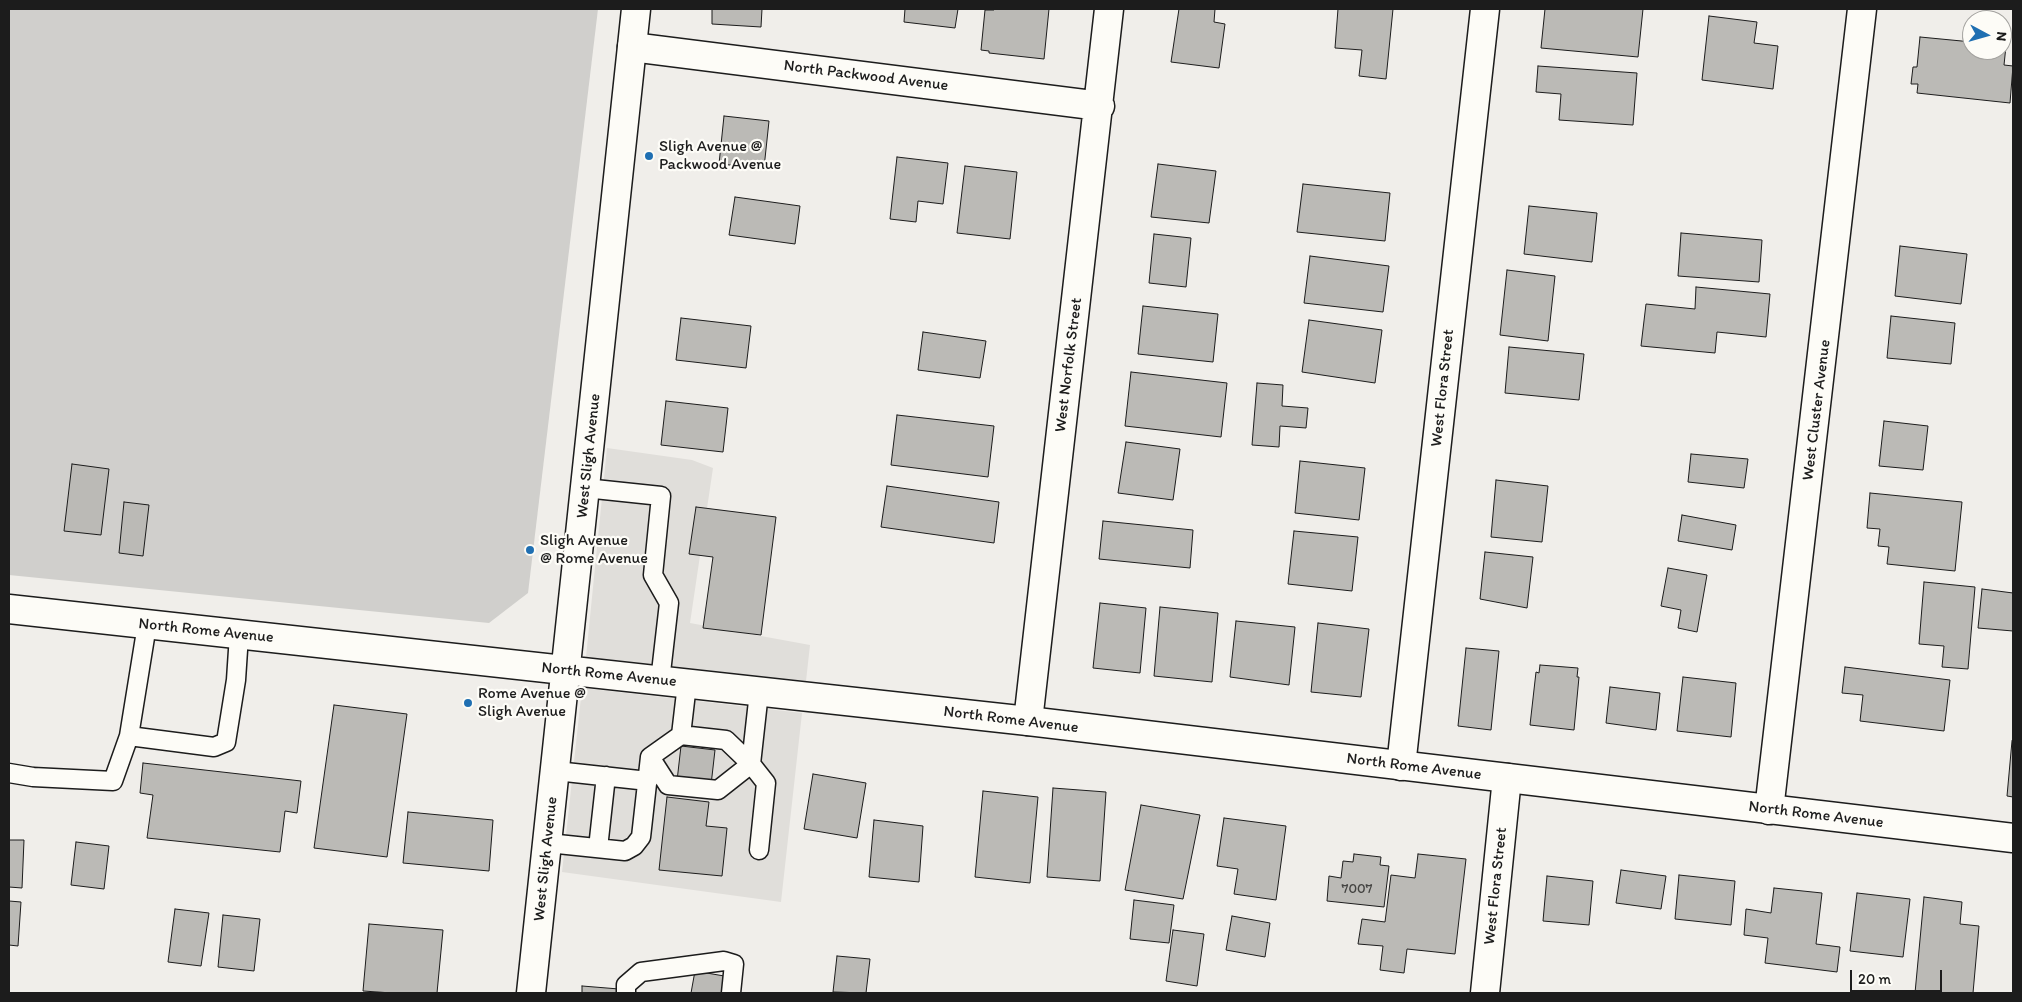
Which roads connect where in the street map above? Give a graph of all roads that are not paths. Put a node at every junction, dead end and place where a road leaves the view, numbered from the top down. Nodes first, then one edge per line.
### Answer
1 (636, 9) edge
2 (1110, 9) edge
3 (1485, 9) edge
4 (1862, 9) edge
5 (632, 47) junction
6 (1100, 106) junction
7 (585, 488) junction
8 (9, 609) edge
9 (147, 625) junction
10 (239, 635) junction
11 (566, 670) junction
12 (674, 682) junction
13 (759, 692) junction
14 (1028, 721) junction
15 (129, 736) junction
16 (681, 736) junction
17 (650, 757) junction
18 (751, 764) junction
19 (1401, 766) junction
20 (556, 771) junction
21 (15, 774) edge
22 (606, 776) junction
23 (1507, 778) junction
24 (648, 781) junction
25 (1769, 810) junction
26 (2013, 838) edge
27 (548, 842) junction
28 (598, 848) junction
29 (759, 850) dead end
30 (531, 993) edge
31 (626, 993) edge
32 (731, 993) edge
33 (1485, 993) edge

1 - 5 street, West Sligh Avenue
2 - 6 street, West Norfolk Street
3 - 19 street, West Flora Street
4 - 25 street, West Cluster Avenue
5 - 6 street, North Packwood Avenue
5 - 7 street, West Sligh Avenue
6 - 14 street, West Norfolk Street
7 - 11 street, West Sligh Avenue
7 - 12 lane
8 - 9 street, North Rome Avenue
9 - 10 street, North Rome Avenue
9 - 15 lane
10 - 11 street, North Rome Avenue
10 - 15 lane
11 - 12 street, North Rome Avenue
11 - 20 street, West Sligh Avenue
12 - 13 street, North Rome Avenue
12 - 16 lane
13 - 14 street, North Rome Avenue
13 - 18 lane
14 - 19 street, North Rome Avenue
15 - 21 lane
16 - 17 lane
16 - 18 lane
17 - 18 lane
17 - 24 lane
18 - 29 lane
19 - 23 street, North Rome Avenue
20 - 22 lane
20 - 27 street, West Sligh Avenue
22 - 24 lane
22 - 28 lane
23 - 25 street, North Rome Avenue
23 - 33 street, West Flora Street
24 - 28 lane
25 - 26 street, North Rome Avenue
27 - 28 lane
27 - 30 street, West Sligh Avenue
31 - 32 lane

